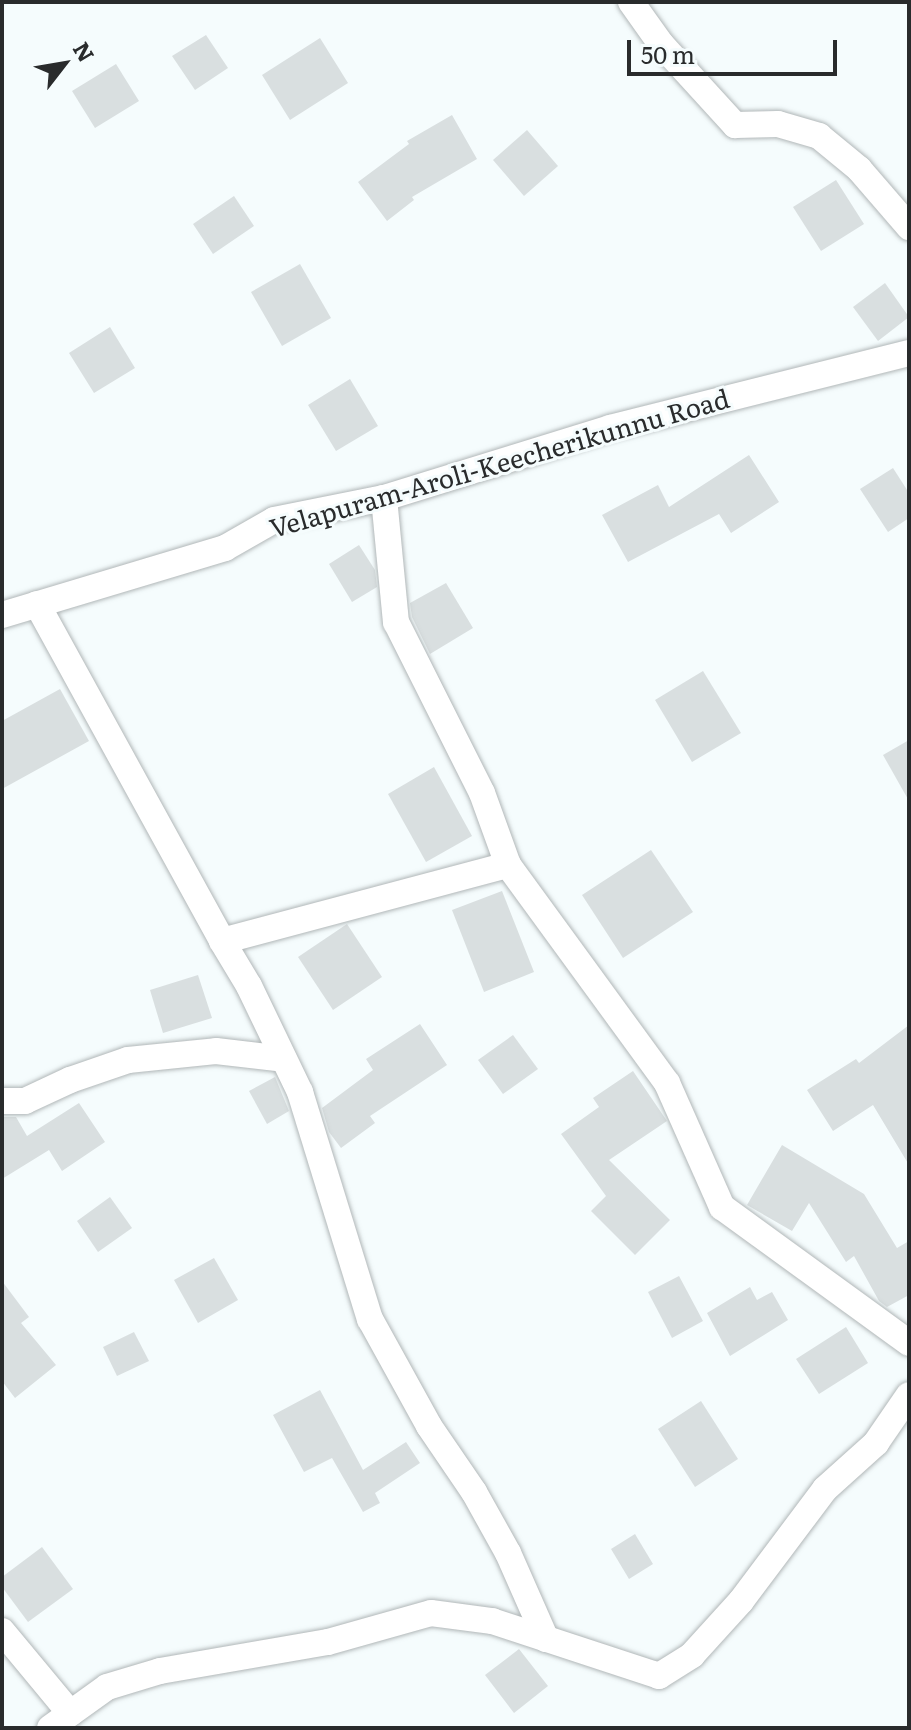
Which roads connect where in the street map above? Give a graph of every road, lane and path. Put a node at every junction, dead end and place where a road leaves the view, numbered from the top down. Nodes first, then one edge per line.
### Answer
1 (631, 2) edge
2 (909, 227) edge
3 (909, 353) edge
4 (384, 498) junction
5 (37, 604) junction
6 (2, 615) edge
7 (508, 865) junction
8 (222, 941) junction
9 (284, 1059) junction
10 (2, 1101) edge
11 (909, 1343) edge
12 (909, 1395) edge
13 (2, 1631) edge
14 (546, 1639) junction
15 (60, 1720) edge

1 - 2 street
3 - 4 street, Velapuram-Aroli-Keecherikunnu Road
4 - 5 street, Velapuram-Aroli-Keecherikunnu Road
4 - 7 street
5 - 6 street, Velapuram-Aroli-Keecherikunnu Road
5 - 8 street
7 - 8 street
7 - 11 street
8 - 9 street
9 - 10 street
9 - 14 street
12 - 14 street
13 - 15 street
14 - 15 street

